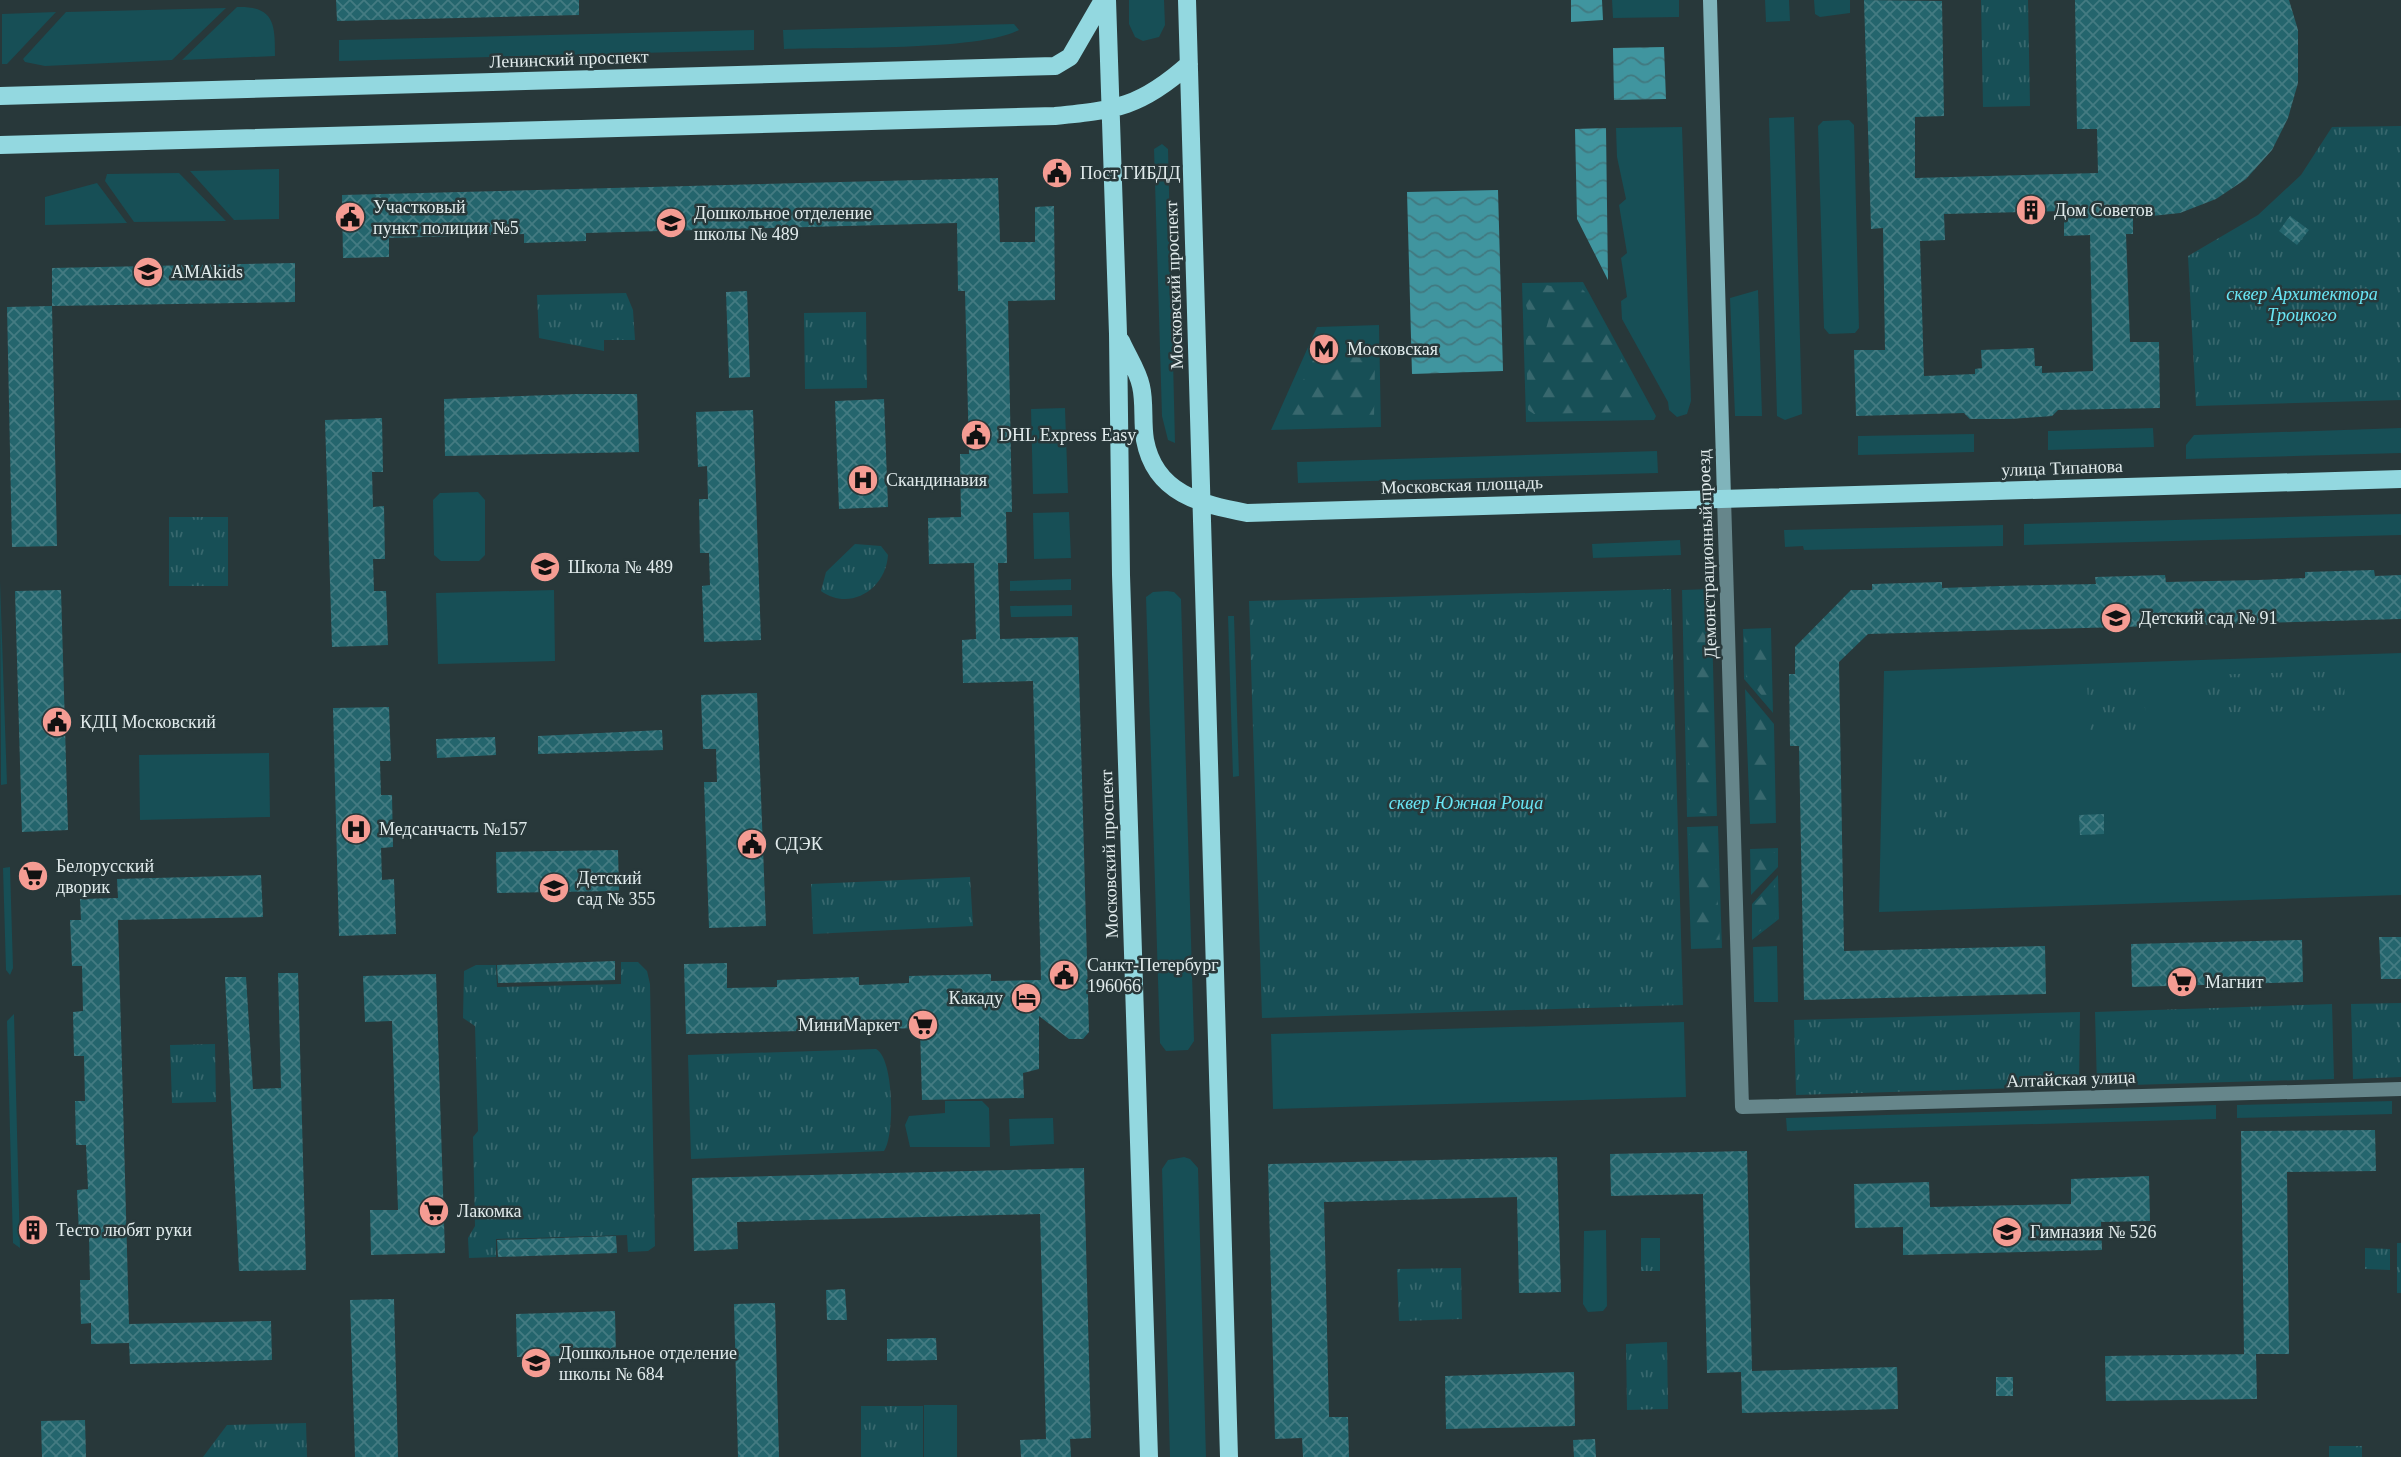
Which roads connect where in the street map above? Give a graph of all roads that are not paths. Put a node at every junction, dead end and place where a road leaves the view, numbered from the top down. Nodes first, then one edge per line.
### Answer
1 (1105, 0) edge
2 (1187, 0) edge
3 (1710, 0) edge
4 (1189, 64) junction
5 (0, 96) edge
6 (1110, 110) junction
7 (0, 145) edge
8 (1118, 334) junction
9 (2401, 479) edge
10 (1724, 498) junction
11 (1201, 504) junction
12 (2401, 1089) edge
13 (1742, 1107) joint
14 (1149, 1457) edge
15 (1229, 1457) edge

1 - 5 main road, Ленинский проспект
1 - 6 main road, Московский проспект
2 - 4 main road, Московский проспект
3 - 10 street, Демонстрационный проезд
4 - 6 main road
4 - 11 main road, Московский проспект
6 - 7 main road
6 - 8 main road, Московский проспект
8 - 11 main road, Московский проспект
8 - 14 main road, Московский проспект
9 - 10 main road, улица Типанова
10 - 11 main road, Московская площадь
10 - 13 street, Демонстрационный проезд
11 - 15 main road, Московский проспект
12 - 13 street, Алтайская улица

